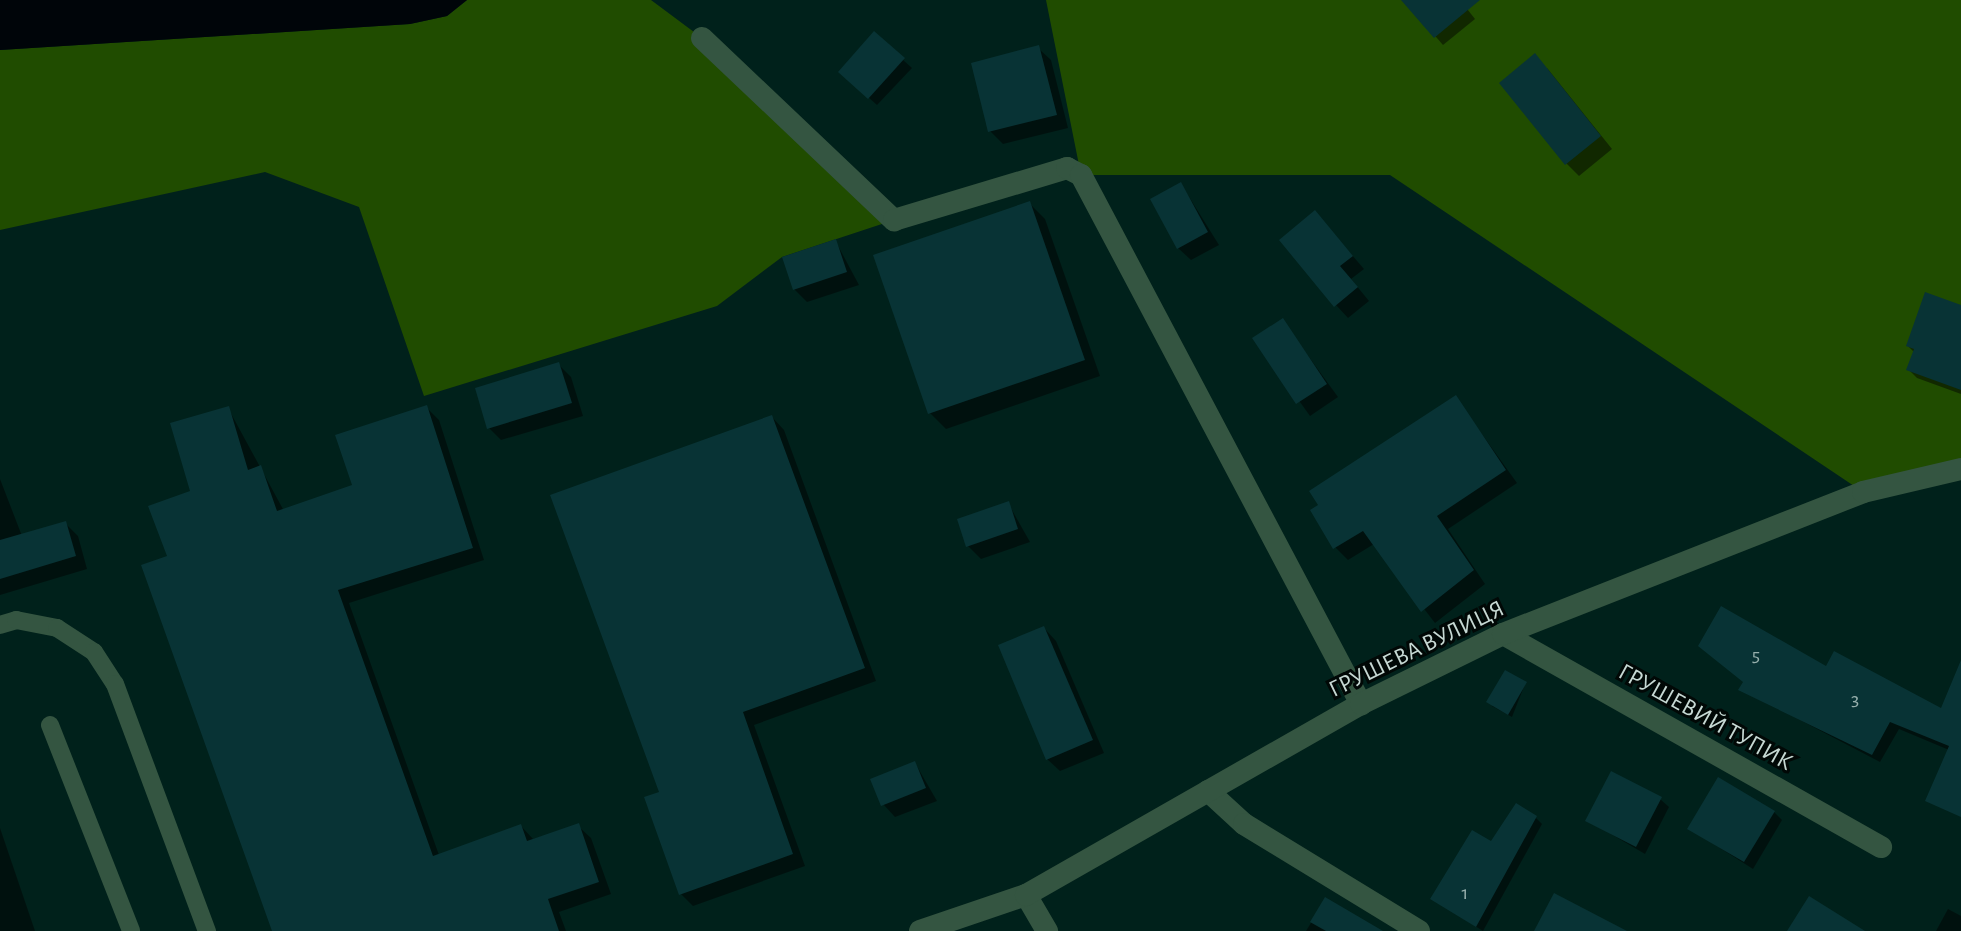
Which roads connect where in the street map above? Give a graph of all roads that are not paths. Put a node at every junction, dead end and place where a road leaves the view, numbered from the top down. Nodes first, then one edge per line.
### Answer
1 (702, 38) dead end
2 (1961, 469) edge
3 (0, 625) edge
4 (1503, 634) junction
5 (1361, 704) junction
6 (50, 725) dead end
7 (1208, 791) junction
8 (1881, 847) dead end
9 (1026, 895) junction
10 (131, 931) edge
11 (207, 931) edge
12 (920, 931) edge
13 (1047, 931) edge
14 (1419, 931) edge

1 - 5 street
2 - 4 street, ГРУШЕВА ВУЛИЦЯ
3 - 11 lane
4 - 5 street, ГРУШЕВА ВУЛИЦЯ
4 - 8 street, ГРУШЕВИЙ ТУПИК
5 - 7 street, ГРУШЕВА ВУЛИЦЯ
6 - 10 lane
7 - 9 street, ГРУШЕВА ВУЛИЦЯ
7 - 14 street
9 - 12 street, ГРУШЕВА ВУЛИЦЯ
9 - 13 street

